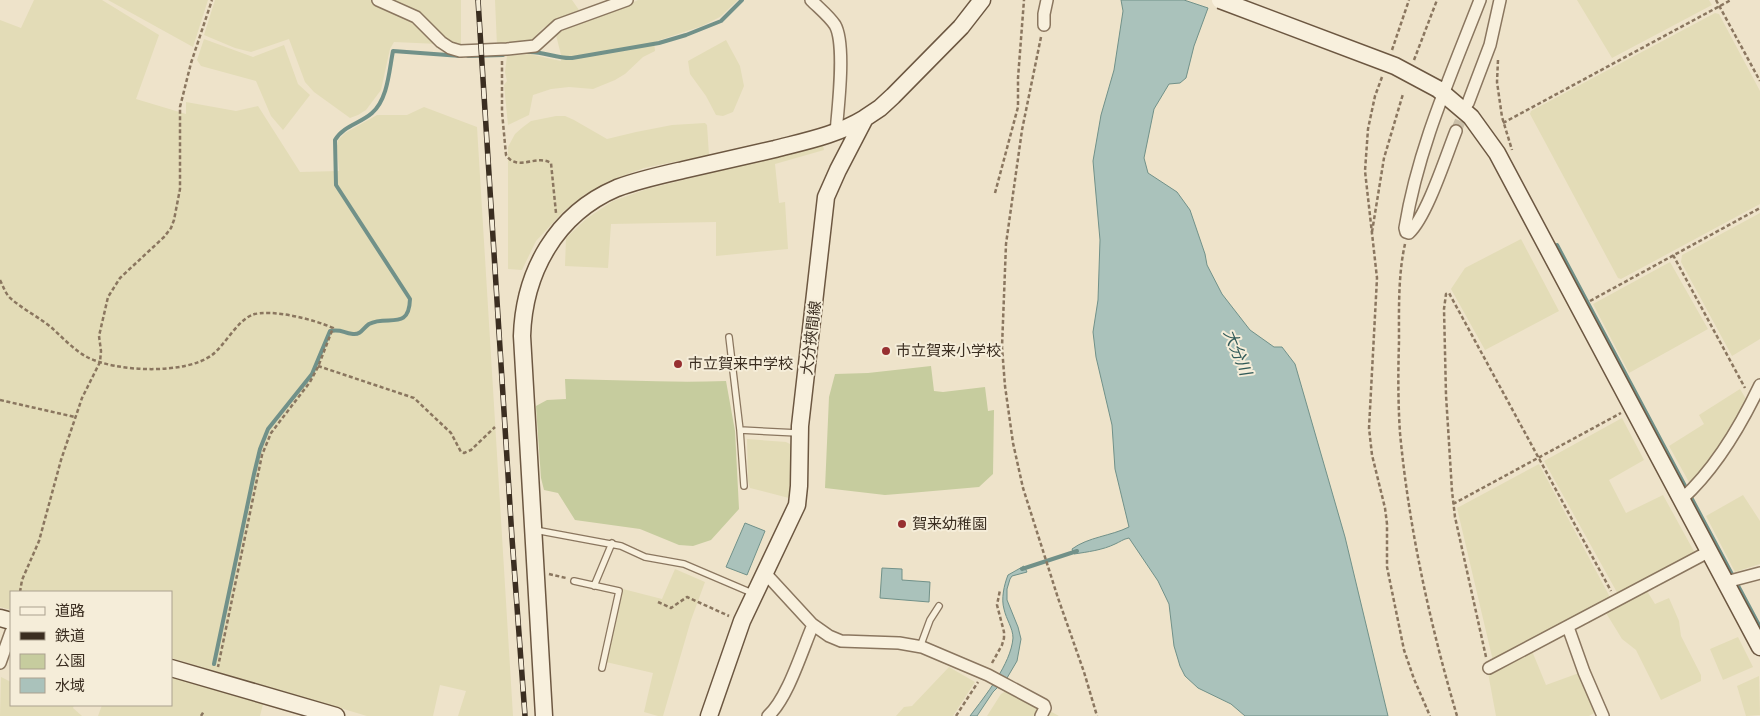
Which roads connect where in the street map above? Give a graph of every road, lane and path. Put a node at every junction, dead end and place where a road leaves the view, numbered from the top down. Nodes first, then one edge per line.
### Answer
1 (212, 0) edge
2 (378, 0) edge
3 (627, 0) edge
4 (811, 0) edge
5 (1024, 0) edge
6 (1047, 0) edge
7 (1220, 0) edge
8 (1409, 0) edge
9 (1437, 0) edge
10 (1480, 0) edge
11 (1500, 0) edge
12 (1716, 0) edge
13 (1731, 0) edge
14 (976, 2) edge
15 (1719, 6) junction
16 (1044, 24) joint
17 (503, 49) junction
18 (1391, 52) dead end
19 (1499, 56) dead end
20 (1414, 60) dead end
21 (1385, 70) dead end
22 (1760, 81) edge
23 (1440, 91) junction
24 (1403, 94) dead end
25 (1468, 103) tunnel mouth
26 (865, 118) junction
27 (1503, 123) junction
28 (1456, 131) tunnel mouth
29 (836, 132) junction
30 (1503, 163) junction
31 (994, 193) dead end
32 (1760, 208) edge
33 (556, 214) dead end
34 (1408, 232) junction
35 (1371, 236) junction
36 (1673, 255) junction
37 (0, 280) edge
38 (1580, 307) junction
39 (730, 337) dead end
40 (100, 362) junction
41 (318, 366) junction
42 (1760, 385) edge
43 (0, 400) edge
44 (1752, 400) junction
45 (1633, 407) junction
46 (75, 417) junction
47 (495, 427) dead end
48 (740, 430) junction
49 (800, 433) junction
50 (1539, 458) junction
51 (744, 486) dead end
52 (1682, 499) junction
53 (1454, 504) junction
54 (533, 530) junction
55 (612, 543) junction
56 (1710, 551) junction
57 (543, 572) dead end
58 (765, 573) junction
59 (1760, 573) edge
60 (574, 581) joint
61 (1726, 582) junction
62 (594, 586) junction
63 (1000, 590) dead end
64 (20, 591) edge
65 (754, 594) junction
66 (1616, 601) junction
67 (658, 602) dead end
68 (939, 606) dead end
69 (742, 621) junction
70 (813, 624) junction
71 (1568, 627) junction
72 (10, 635) edge
73 (920, 647) junction
74 (1760, 647) edge
75 (0, 664) edge
76 (172, 668) edge
77 (602, 668) dead end
78 (1489, 668) joint
79 (986, 674) junction
80 (215, 681) junction
81 (204, 711) dead end
82 (774, 715) edge
83 (201, 716) edge
84 (336, 716) edge
85 (544, 716) edge
86 (709, 716) edge
87 (956, 716) edge
88 (1041, 716) edge
89 (1097, 716) edge
90 (1430, 716) edge
91 (1457, 716) edge
92 (1603, 716) edge

1 - 40 path
2 - 17 street
3 - 17 street
4 - 29 street
5 - 31 path
6 - 16 street
7 - 23 street, bridge
8 - 18 path
9 - 20 path
10 - 23 street
11 - 25 street
12 - 15 path
13 - 15 path
14 - 26 street, 大分挾間線
15 - 22 path
15 - 27 path
16 - 89 path
17 - 33 path
19 - 27 path
21 - 35 path
23 - 30 street
23 - 34 street
24 - 35 path
26 - 29 street
26 - 49 street, 大分挾間線
27 - 30 path
28 - 34 street
29 - 54 street
30 - 38 street
32 - 36 path
34 - 91 path
35 - 90 path
36 - 38 path
36 - 44 path
37 - 40 path
38 - 45 street
39 - 48 lane
40 - 41 path
40 - 46 path
41 - 47 path
41 - 80 path
42 - 44 street
43 - 46 path
44 - 52 street
45 - 50 path
45 - 52 street
46 - 64 path
48 - 49 lane
48 - 51 lane
49 - 58 street, 大分挾間線
50 - 53 path
50 - 53 path
50 - 66 path
52 - 56 street
53 - 78 path
54 - 55 lane
54 - 85 street
55 - 62 lane
55 - 65 lane
56 - 61 street
56 - 66 street
57 - 60 path
58 - 65 street, 大分挾間線
58 - 70 street
59 - 61 street
60 - 62 lane
61 - 74 street
62 - 77 lane
63 - 79 path
65 - 69 street, 大分挾間線
66 - 71 street
67 - 69 path
68 - 73 lane
69 - 86 street, 大分挾間線
70 - 73 street
70 - 82 street
71 - 78 street
71 - 92 street
72 - 75 street
73 - 79 street
76 - 80 street
79 - 87 path
79 - 88 street
80 - 84 street
81 - 83 path

